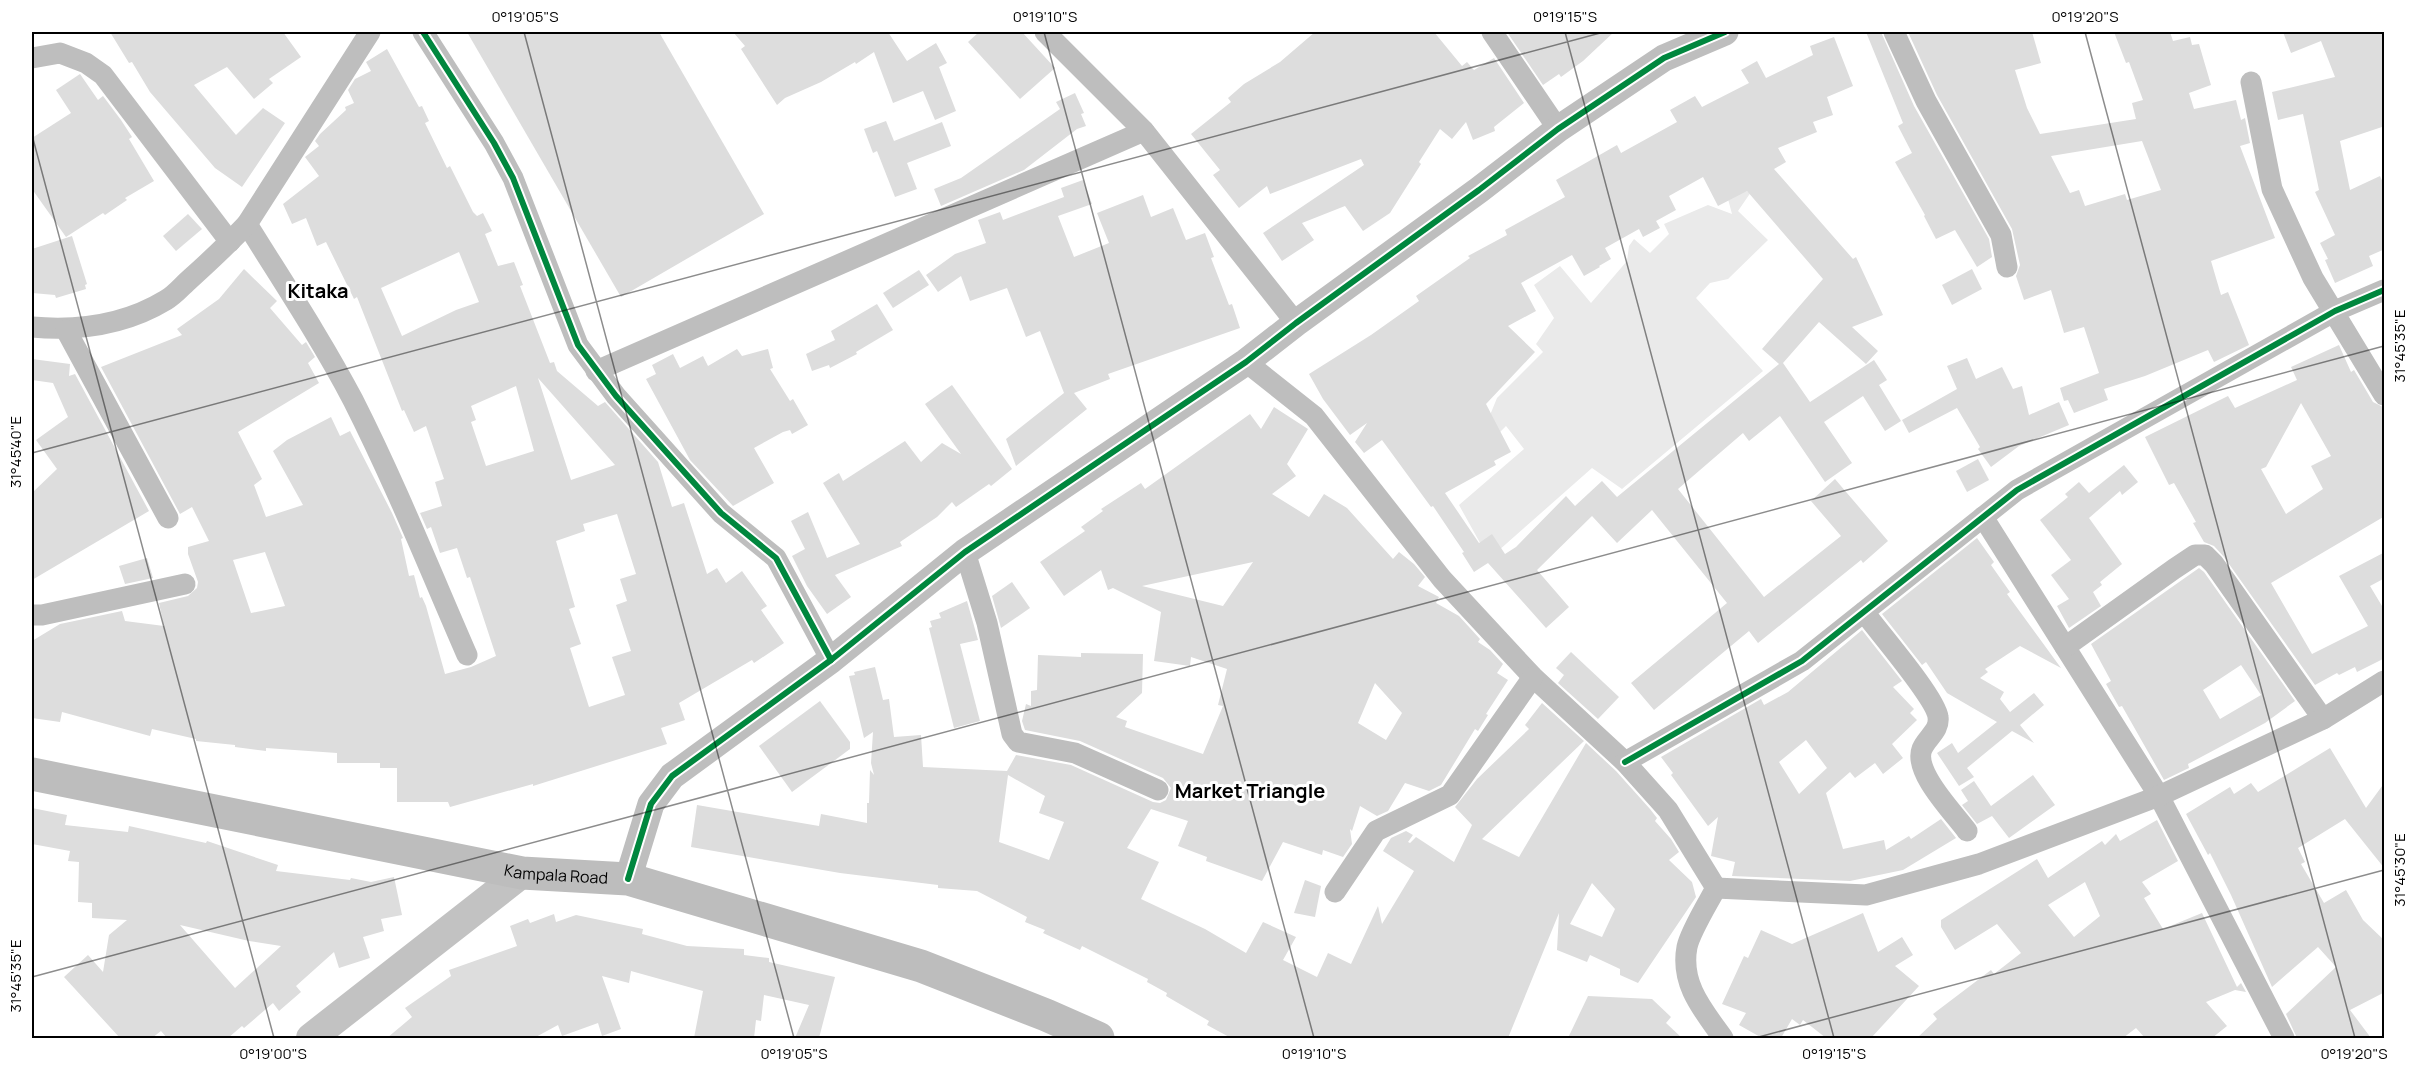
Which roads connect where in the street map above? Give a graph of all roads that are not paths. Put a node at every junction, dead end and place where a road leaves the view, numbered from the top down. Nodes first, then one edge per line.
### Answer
1 (370, 32) edge
2 (423, 32) edge
3 (1045, 32) edge
4 (1492, 32) edge
5 (1725, 32) edge
6 (1894, 32) edge
7 (32, 58) edge
8 (2251, 82) dead end
9 (1558, 129) junction
10 (1144, 131) junction
11 (247, 224) junction
12 (230, 242) junction
13 (2007, 267) dead end
14 (2385, 290) edge
15 (2335, 311) junction
16 (1296, 323) junction
17 (32, 327) edge
18 (66, 330) junction
19 (1246, 362) junction
20 (596, 371) junction
21 (2385, 395) edge
22 (1983, 517) junction
23 (168, 518) dead end
24 (965, 552) junction
25 (185, 584) dead end
26 (1864, 612) junction
27 (32, 615) edge
28 (2065, 647) junction
29 (467, 655) dead end
30 (831, 660) junction
31 (1533, 677) junction
32 (2385, 681) edge
33 (2323, 719) junction
34 (1625, 762) junction
35 (32, 774) edge
36 (1158, 790) dead end
37 (2159, 796) junction
38 (1967, 831) dead end
39 (522, 873) junction
40 (628, 879) junction
41 (1716, 888) junction
42 (1335, 892) dead end
43 (312, 1038) edge
44 (1098, 1038) edge
45 (1723, 1038) edge
46 (2284, 1038) edge

1 - 11 street
2 - 20 street
3 - 10 street
4 - 9 street
5 - 9 street
6 - 13 street
7 - 12 street
8 - 15 street
9 - 16 street
10 - 16 street
10 - 20 street
11 - 12 street
11 - 29 street
12 - 18 street
14 - 15 street
15 - 21 street
15 - 22 street
16 - 19 street
17 - 18 street
18 - 23 street
19 - 24 street
19 - 31 street
20 - 30 street
22 - 26 street
22 - 28 street
24 - 30 street
24 - 36 street
25 - 27 street
26 - 34 street
26 - 38 street
28 - 33 street
28 - 37 street
30 - 40 street
31 - 34 street
31 - 42 street
32 - 33 street
33 - 37 street
34 - 41 street
35 - 39 main road, Kampala Road
37 - 41 street
37 - 46 street
39 - 40 main road, Kampala Road
39 - 43 main road
40 - 44 main road, Kampala Road
41 - 45 street

